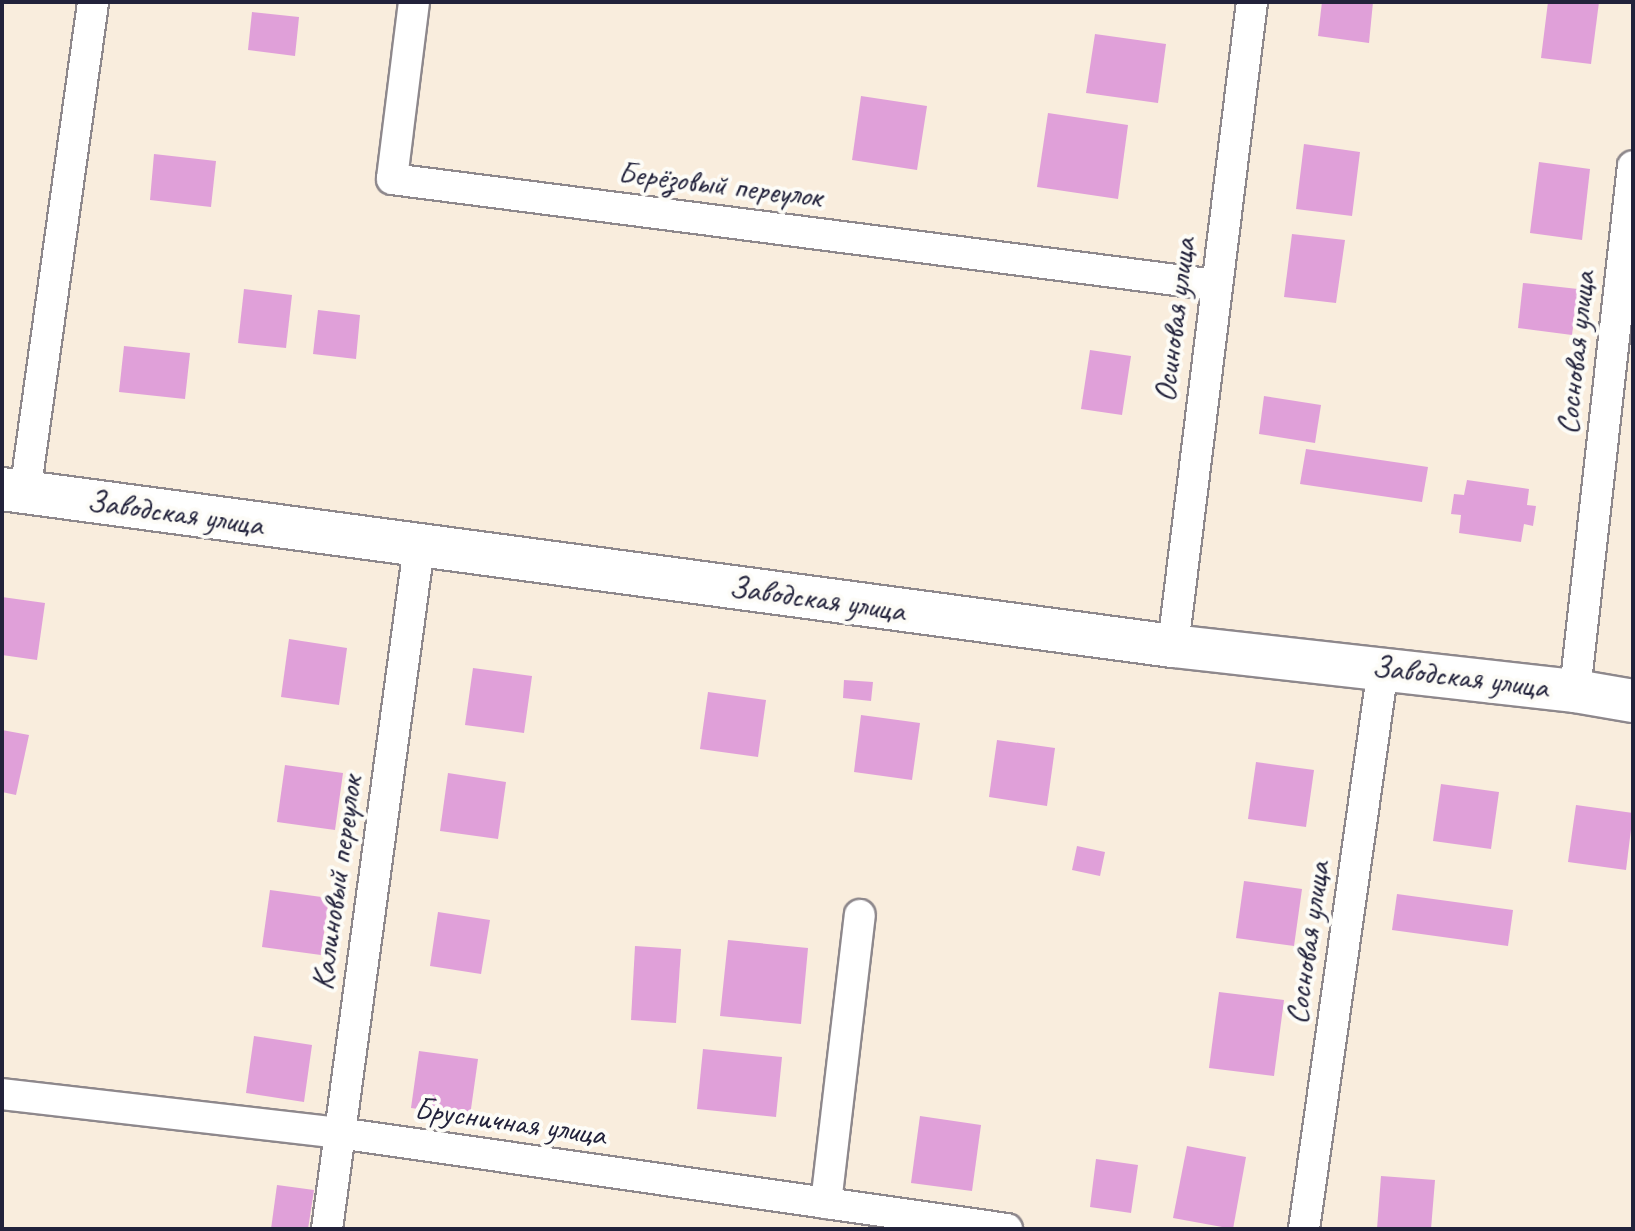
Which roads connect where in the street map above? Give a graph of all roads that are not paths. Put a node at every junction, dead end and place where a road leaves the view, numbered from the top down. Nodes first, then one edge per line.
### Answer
1 (93, 2) edge
2 (414, 2) edge
3 (1252, 2) edge
4 (1633, 166) edge
5 (1215, 285) junction
6 (14, 491) edge
7 (419, 547) junction
8 (1173, 646) junction
9 (1383, 668) junction
10 (1575, 691) junction
11 (1633, 701) edge
12 (860, 915) dead end
13 (2, 1094) edge
14 (339, 1133) junction
15 (826, 1203) junction
16 (327, 1229) edge
17 (1007, 1229) edge
18 (1304, 1229) edge

1 - 6 street
2 - 5 street, Берёзовый переулок
3 - 5 street, Осиновая улица
4 - 10 street, Сосновая улица
5 - 8 street, Осиновая улица
6 - 7 street, Заводская улица
7 - 8 street, Заводская улица
7 - 14 street, Калиновый переулок
8 - 9 street, Заводская улица
9 - 10 street, Заводская улица
9 - 18 street, Сосновая улица
10 - 11 street, Заводская улица
12 - 15 street
13 - 14 street, Брусничная улица
14 - 15 street, Брусничная улица
14 - 16 street, Калиновый переулок
15 - 17 street, Брусничная улица

